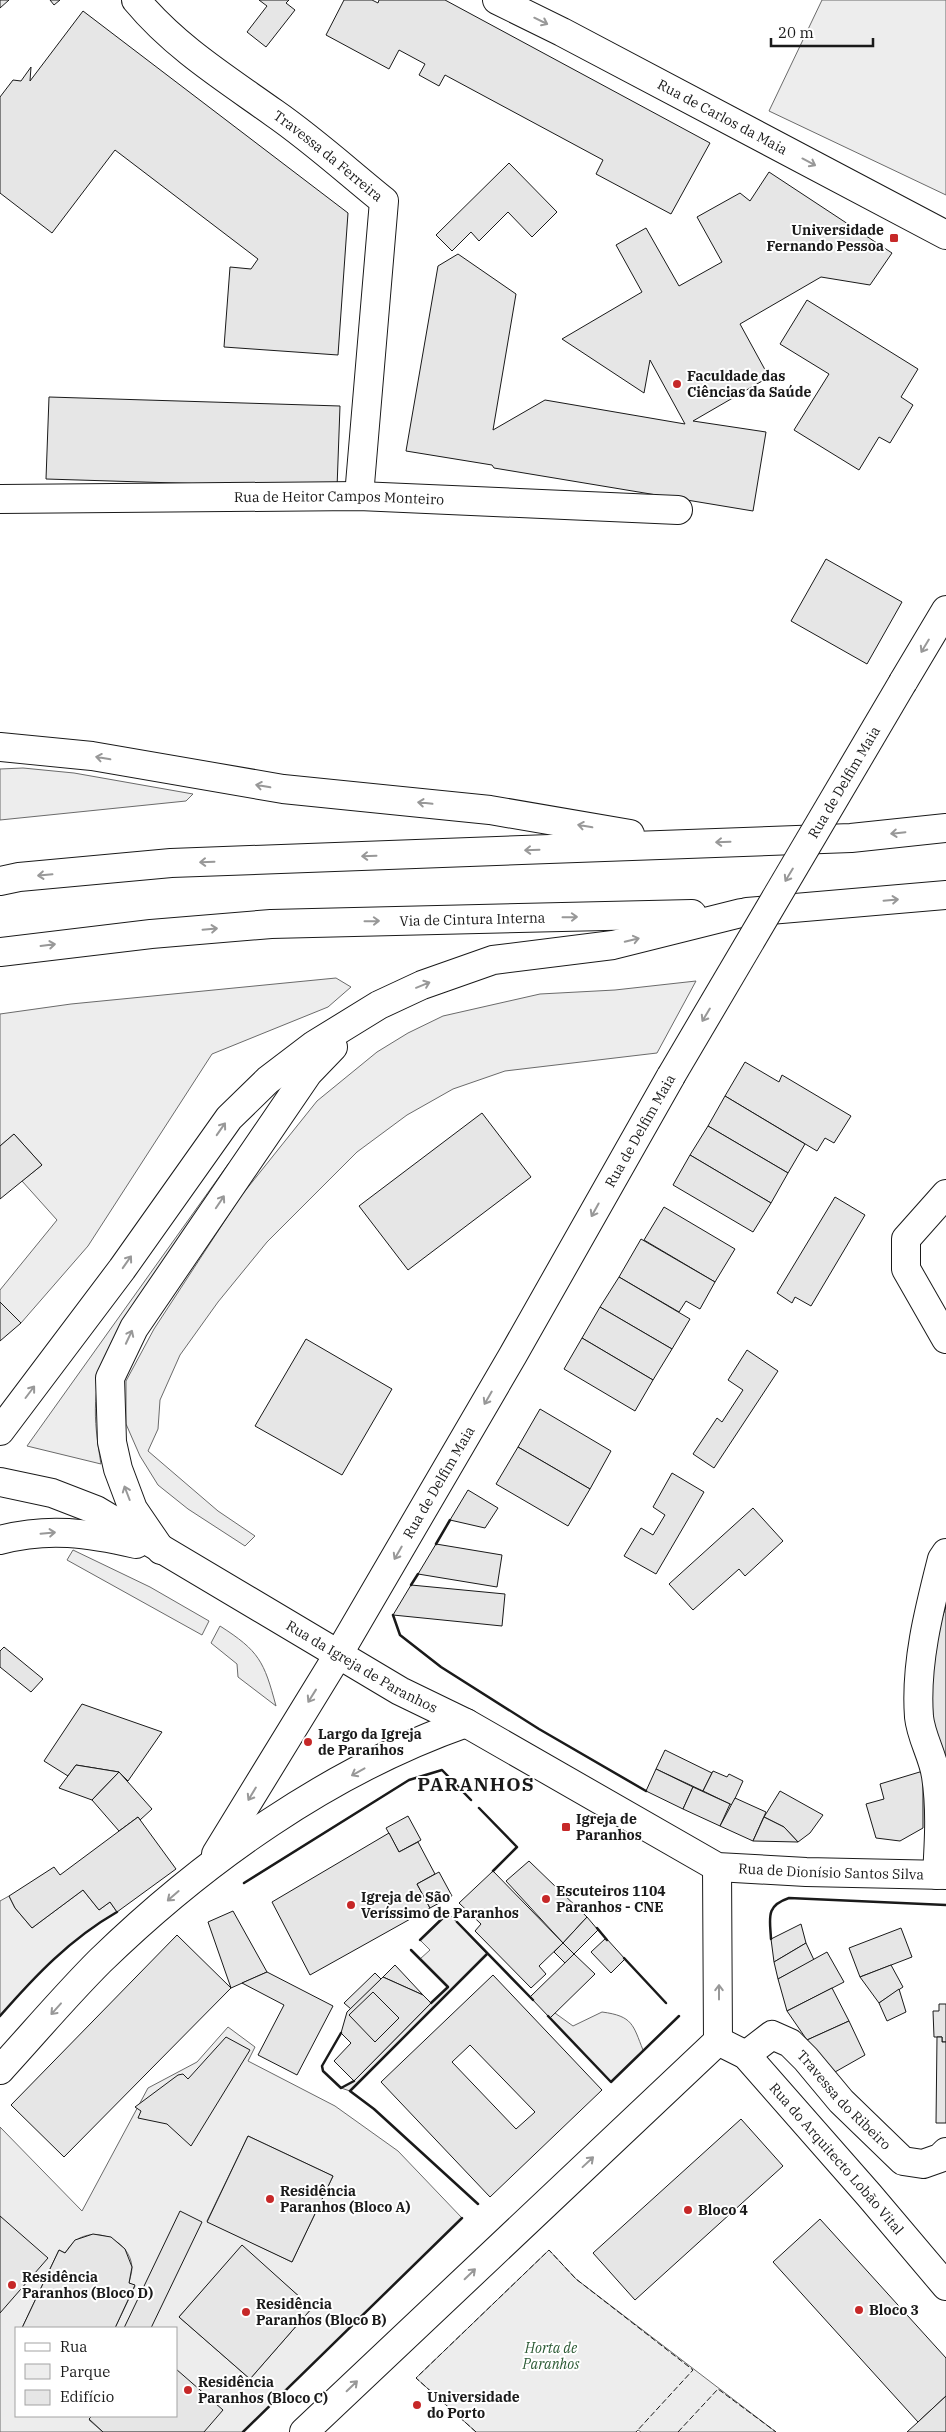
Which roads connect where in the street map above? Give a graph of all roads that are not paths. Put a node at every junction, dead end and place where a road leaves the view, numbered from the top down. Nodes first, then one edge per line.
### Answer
1 (136, 0) edge
2 (497, 0) edge
3 (946, 234) edge
4 (359, 496) junction
5 (0, 499) edge
6 (678, 510) dead end
7 (946, 610) edge
8 (0, 747) edge
9 (946, 828) edge
10 (685, 844) junction
11 (0, 881) edge
12 (946, 895) edge
13 (741, 913) junction
14 (0, 952) edge
15 (379, 1006) junction
16 (946, 1194) edge
17 (946, 1339) edge
18 (0, 1431) edge
19 (0, 1482) edge
20 (0, 1540) edge
21 (161, 1550) junction
22 (946, 1553) edge
23 (338, 1655) junction
24 (466, 1723) junction
25 (210, 1864) junction
26 (717, 1867) junction
27 (941, 1875) edge
28 (718, 2041) junction
29 (746, 2055) junction
30 (0, 2070) edge
31 (946, 2152) edge
32 (946, 2286) edge
33 (304, 2432) edge

1 - 4 main road, Travessa da Ferreira
2 -> 3 main road, Rua de Carlos da Maia
4 - 5 main road, Rua de Heitor Campos Monteiro
4 - 6 main road, Rua de Heitor Campos Monteiro
7 -> 23 main road, Rua de Delfim Maia, bridge
10 -> 8 main road
9 -> 10 main road
10 -> 11 main road
13 -> 12 main road, Via de Cintura Interna
14 -> 13 main road, Via de Cintura Interna
15 -> 13 main road
18 -> 15 main road
21 -> 15 main road
16 - 17 main road
19 - 21 main road, Rua da Igreja de Paranhos
20 -> 21 main road
21 - 23 main road, Rua da Igreja de Paranhos
22 - 27 main road
23 - 24 main road, Rua da Igreja de Paranhos
23 -> 25 main road, Rua de Delfim Maia
24 -> 25 main road
24 - 26 main road, Rua da Igreja de Paranhos
25 -> 30 main road
26 - 27 main road, Rua de Dionísio Santos Silva
28 -> 26 main road
28 - 29 main road, Rua do Arquitecto Lobão Vital
33 -> 28 main road
29 - 31 main road, Travessa do Ribeiro
29 - 32 main road, Rua do Arquitecto Lobão Vital

